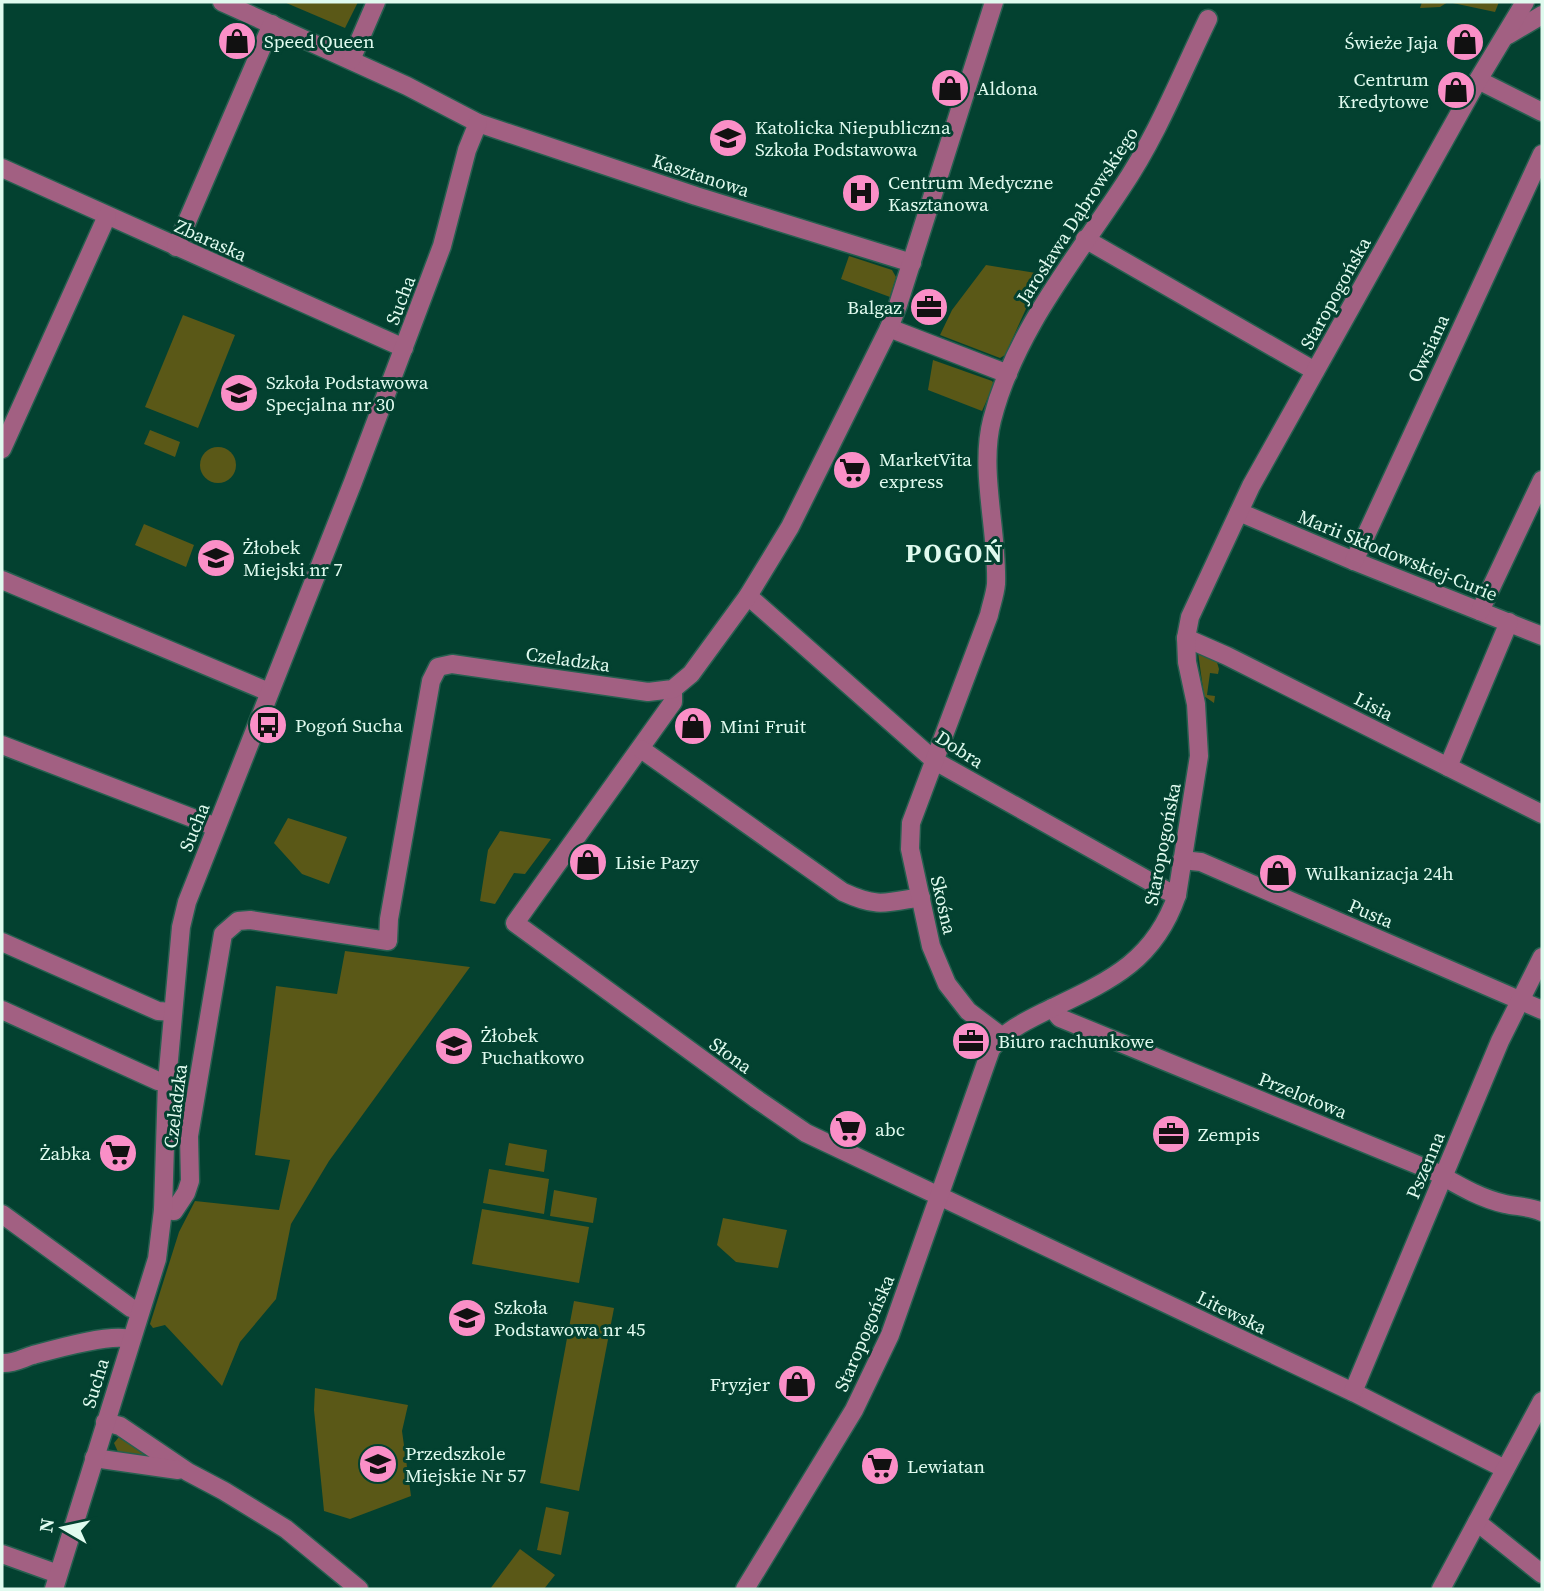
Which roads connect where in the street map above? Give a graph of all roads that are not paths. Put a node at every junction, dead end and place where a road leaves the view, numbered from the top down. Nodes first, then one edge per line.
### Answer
1 (222, 2) edge
2 (376, 2) edge
3 (994, 2) edge
4 (1525, 2) edge
5 (1542, 15) edge
6 (1208, 19) dead end
7 (272, 24) junction
8 (1505, 37) junction
9 (351, 60) junction
10 (1478, 80) junction
11 (1542, 112) edge
12 (478, 123) junction
13 (1542, 154) edge
14 (2, 168) edge
15 (107, 216) junction
16 (1085, 239) junction
17 (176, 247) junction
18 (912, 263) junction
19 (889, 328) junction
20 (404, 348) junction
21 (1315, 371) junction
22 (1008, 374) junction
23 (2, 449) edge
24 (1542, 480) edge
25 (1239, 512) junction
26 (1354, 561) junction
27 (2, 580) edge
28 (748, 596) junction
29 (1480, 611) junction
30 (1509, 622) junction
31 (1542, 636) edge
32 (1186, 638) junction
33 (673, 689) junction
34 (269, 692) junction
35 (2, 745) edge
36 (641, 749) junction
37 (934, 761) junction
38 (1448, 767) junction
39 (1542, 814) edge
40 (216, 827) junction
41 (1182, 860) junction
42 (1177, 895) junction
43 (922, 897) junction
44 (2, 942) edge
45 (1542, 957) edge
46 (1520, 1001) junction
47 (1052, 1008) junction
48 (2, 1010) edge
49 (1542, 1010) edge
50 (173, 1012) junction
51 (1001, 1036) junction
52 (167, 1082) junction
53 (1442, 1176) junction
54 (939, 1196) junction
55 (163, 1210) junction
56 (1542, 1212) edge
57 (2, 1213) edge
58 (140, 1311) junction
59 (130, 1339) junction
60 (2, 1363) edge
61 (1353, 1392) junction
62 (1542, 1401) edge
63 (105, 1422) junction
64 (94, 1458) junction
65 (1505, 1469) junction
66 (188, 1472) junction
67 (1477, 1522) junction
68 (2, 1554) edge
69 (1542, 1574) edge
70 (56, 1582) edge
71 (359, 1589) edge
72 (745, 1589) edge
73 (1441, 1589) edge

1 - 7 street, Kasztanowa
2 - 9 street
3 - 18 street
4 - 8 street, Staropogońska
5 - 8 street, Staropogońska
6 - 16 street, Jarosława Dąbrowskiego
7 - 9 street, Kasztanowa
7 - 17 street
8 - 10 street, Staropogońska
9 - 12 street, Kasztanowa
10 - 11 street
10 - 21 street, Staropogońska
12 - 18 street, Kasztanowa
12 - 20 street, Sucha
13 - 26 street, Owsiana
14 - 15 street, Zbaraska
15 - 17 street, Zbaraska
15 - 23 street
16 - 21 street
16 - 22 street, Jarosława Dąbrowskiego
17 - 20 street, Zbaraska
18 - 19 street
19 - 22 street
19 - 28 street
20 - 34 street, Sucha
21 - 25 street, Staropogońska
22 - 37 street, Jarosława Dąbrowskiego
24 - 29 street
25 - 26 street, Marii Skłodowskiej-Curie
25 - 32 street, Staropogońska
26 - 29 street, Marii Skłodowskiej-Curie
27 - 34 street
28 - 33 street
28 - 37 street, Dobra
29 - 30 street, Marii Skłodowskiej-Curie
30 - 31 street, Marii Skłodowskiej-Curie
30 - 38 street
32 - 38 street, Lisia
32 - 41 street, Staropogońska
33 - 36 street
33 - 55 street, Czeladzka
34 - 40 street, Sucha
35 - 40 street
36 - 43 street
36 - 54 street, Słona
37 - 42 street, Dobra
37 - 43 street, Skośna
38 - 39 street, Lisia
40 - 50 street, Sucha
41 - 42 street, Staropogońska
41 - 46 street, Pusta
42 - 47 street, Staropogońska
43 - 51 street, Skośna
44 - 50 street
45 - 46 street, Pszenna
46 - 49 street, Pusta
46 - 53 street, Pszenna
47 - 51 street, Staropogońska
47 - 53 street, Przelotowa
48 - 52 street
50 - 52 street, Sucha
51 - 54 street, Staropogońska
52 - 55 street, Sucha
53 - 56 street, Przelotowa
53 - 61 street, Pszenna
54 - 61 street, Litewska
54 - 72 street, Staropogońska
55 - 58 street, Sucha
57 - 58 street
58 - 59 street, Sucha
59 - 60 street
59 - 63 street, Sucha
61 - 65 street, Litewska
62 - 65 street
63 - 64 street, Sucha
63 - 66 street
64 - 66 street
64 - 70 street, Sucha
65 - 67 street
66 - 71 street
67 - 69 street
67 - 73 street
68 - 70 street

